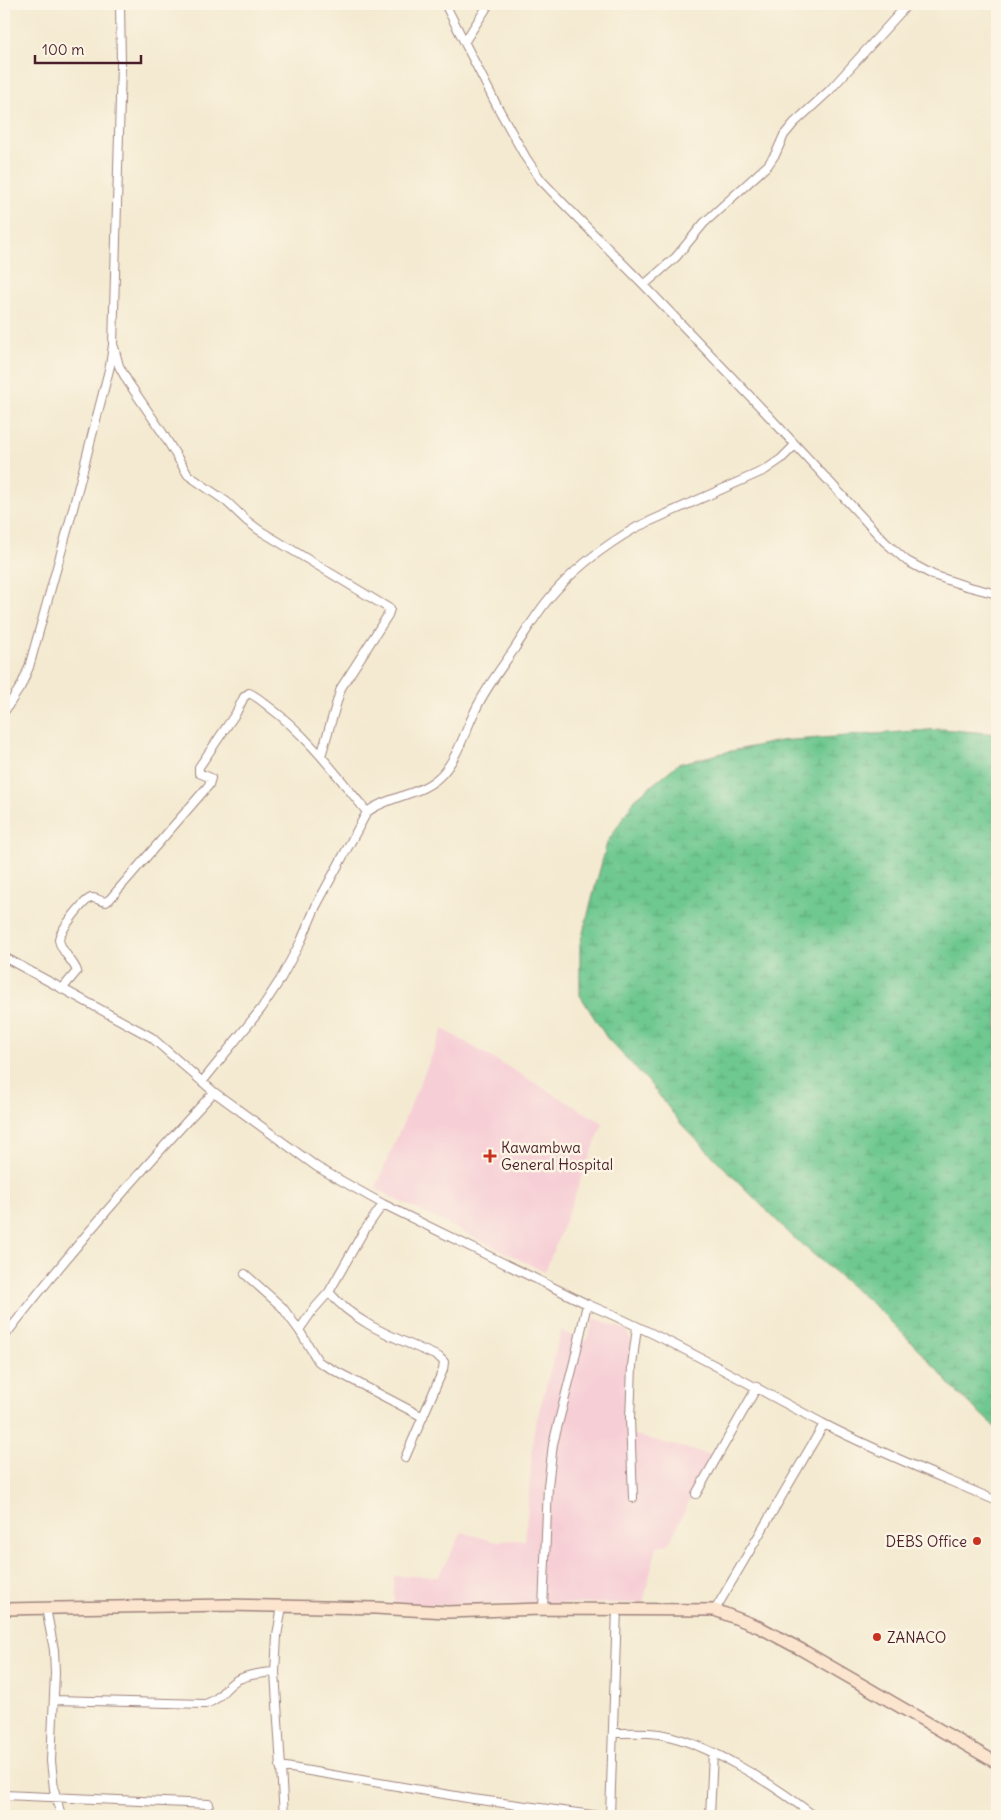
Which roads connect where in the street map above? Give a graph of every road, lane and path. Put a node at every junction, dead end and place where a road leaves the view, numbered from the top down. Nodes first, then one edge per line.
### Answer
1 (120, 4) edge
2 (445, 4) edge
3 (490, 4) edge
4 (908, 4) edge
5 (465, 41) junction
6 (644, 285) junction
7 (113, 345) junction
8 (794, 446) junction
9 (997, 594) edge
10 (4, 712) edge
11 (321, 756) junction
12 (366, 812) junction
13 (4, 957) edge
14 (62, 988) junction
15 (202, 1082) junction
16 (214, 1092) junction
17 (383, 1204) junction
18 (245, 1274) dead end
19 (329, 1292) junction
20 (587, 1304) junction
21 (637, 1327) junction
22 (299, 1330) junction
23 (4, 1337) edge
24 (757, 1387) junction
25 (423, 1417) junction
26 (824, 1424) junction
27 (405, 1458) dead end
28 (696, 1494) dead end
29 (633, 1498) dead end
30 (997, 1501) edge
31 (282, 1606) junction
32 (46, 1608) junction
33 (4, 1609) edge
34 (544, 1609) junction
35 (617, 1610) junction
36 (715, 1610) junction
37 (274, 1672) junction
38 (54, 1700) junction
39 (613, 1732) junction
40 (713, 1753) junction
41 (997, 1763) edge
42 (280, 1766) junction
43 (4, 1795) edge
44 (56, 1797) junction
45 (210, 1804) dead end
46 (571, 1814) edge
47 (60, 1816) edge
48 (284, 1816) edge
49 (600, 1816) edge
50 (610, 1816) edge
51 (710, 1816) edge
52 (814, 1816) edge

1 - 7 street
2 - 5 street
3 - 5 street
4 - 6 street
5 - 6 street
6 - 8 street
7 - 10 street
7 - 11 street
8 - 9 street
8 - 12 street
11 - 12 street
11 - 14 street
12 - 15 street
13 - 14 street
14 - 15 street
15 - 16 street
16 - 17 street
16 - 23 street
17 - 19 street
17 - 20 street
18 - 22 street
19 - 22 street
19 - 25 street
20 - 21 street
20 - 34 street
21 - 24 street
21 - 29 street
22 - 25 street
24 - 26 street
24 - 28 street
25 - 27 street
26 - 30 street
26 - 36 street
31 - 32 main road
31 - 34 main road
31 - 37 street
32 - 33 main road
32 - 38 street
34 - 35 main road
35 - 36 main road
35 - 39 street
36 - 41 main road
37 - 38 street
37 - 42 street
38 - 44 street
39 - 40 street
39 - 50 street
40 - 51 street
40 - 52 street
42 - 46 street
42 - 48 street
43 - 44 street
44 - 45 street
44 - 47 street
46 - 49 street

